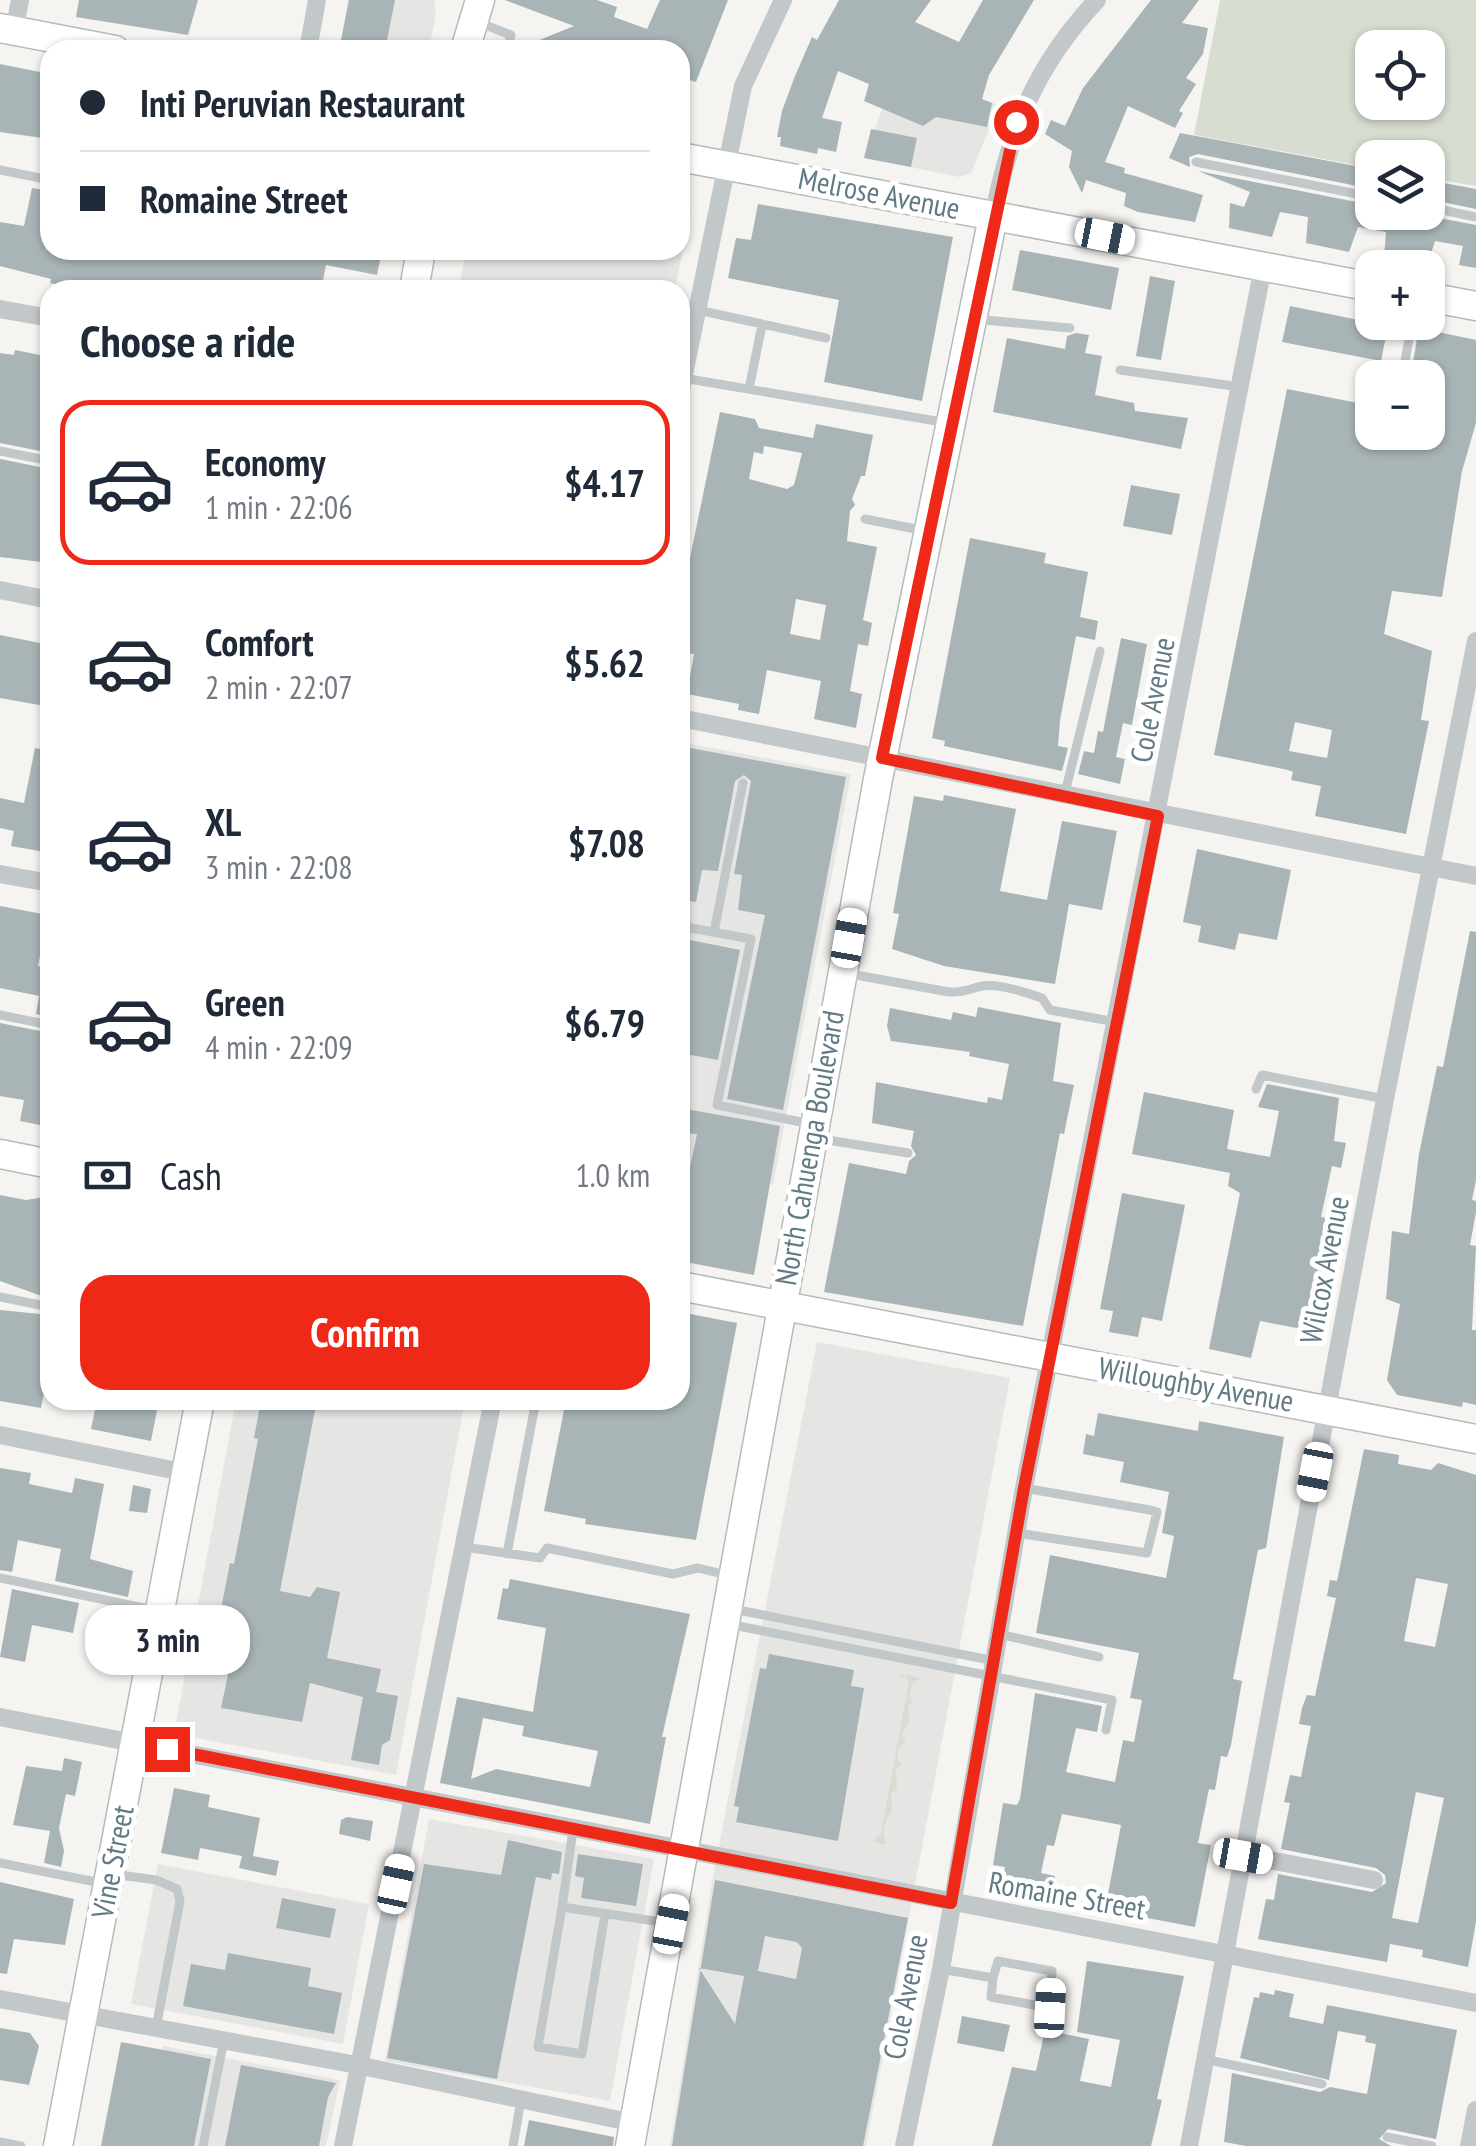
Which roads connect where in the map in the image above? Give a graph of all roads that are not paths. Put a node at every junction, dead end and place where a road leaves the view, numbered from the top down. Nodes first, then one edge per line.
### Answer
1 (20, 0) edge
2 (317, 0) edge
3 (784, 0) edge
4 (1097, 0) edge
5 (476, 10) edge
6 (7, 30) edge
7 (61, 40) edge
8 (310, 40) edge
9 (468, 40) edge
10 (510, 40) edge
11 (690, 160) edge
12 (1196, 162) dead end
13 (724, 165) junction
14 (0, 170) edge
15 (40, 178) edge
16 (1355, 193) edge
17 (1445, 210) edge
18 (993, 216) junction
19 (1476, 216) edge
20 (1263, 266) junction
21 (1355, 284) edge
22 (1445, 300) edge
23 (1476, 306) edge
24 (0, 309) edge
25 (695, 310) junction
26 (40, 316) edge
27 (972, 319) junction
28 (762, 325) junction
29 (1070, 328) dead end
30 (826, 338) dead end
31 (690, 339) edge
32 (1120, 370) dead end
33 (690, 386) edge
34 (1240, 388) junction
35 (749, 390) junction
36 (950, 424) junction
37 (0, 451) edge
38 (40, 459) edge
39 (865, 519) dead end
40 (929, 532) junction
41 (0, 590) edge
42 (40, 598) edge
43 (1476, 641) edge
44 (1100, 651) dead end
45 (690, 720) edge
46 (882, 758) junction
47 (743, 784) dead end
48 (1064, 796) junction
49 (1158, 816) junction
50 (1432, 868) junction
51 (0, 874) edge
52 (1476, 876) edge
53 (40, 881) edge
54 (690, 928) edge
55 (714, 932) junction
56 (843, 973) junction
57 (0, 1016) edge
58 (1116, 1022) junction
59 (40, 1023) edge
60 (1256, 1089) dead end
61 (1385, 1099) junction
62 (813, 1131) junction
63 (908, 1153) dead end
64 (0, 1154) edge
65 (40, 1162) edge
66 (690, 1288) edge
67 (0, 1297) edge
68 (782, 1304) junction
69 (40, 1305) edge
70 (1051, 1357) junction
71 (198, 1410) edge
72 (491, 1410) edge
73 (534, 1410) edge
74 (1327, 1410) junction
75 (0, 1435) edge
76 (1476, 1439) edge
77 (187, 1472) junction
78 (1024, 1488) junction
79 (1016, 1533) junction
80 (464, 1547) junction
81 (507, 1554) junction
82 (734, 1576) junction
83 (0, 1578) edge
84 (161, 1612) junction
85 (727, 1616) junction
86 (1000, 1634) junction
87 (1099, 1657) dead end
88 (993, 1670) junction
89 (0, 1717) edge
90 (1106, 1730) dead end
91 (136, 1743) junction
92 (414, 1799) junction
93 (574, 1830) junction
94 (684, 1852) junction
95 (1243, 1856) junction
96 (0, 1863) edge
97 (110, 1879) junction
98 (1374, 1880) dead end
99 (951, 1903) junction
100 (562, 1907) junction
101 (605, 1914) junction
102 (671, 1924) junction
103 (1224, 1953) junction
104 (940, 1969) junction
105 (993, 1978) junction
106 (0, 1999) edge
107 (1476, 2003) edge
108 (84, 2014) junction
109 (156, 2028) junction
110 (224, 2040) junction
111 (1204, 2060) junction
112 (358, 2066) junction
113 (1322, 2084) dead end
114 (522, 2100) junction
115 (1476, 2110) edge
116 (632, 2135) edge
117 (1387, 2137) dead end
118 (0, 2142) edge
119 (21, 2146) edge
120 (58, 2146) edge
121 (203, 2146) edge
122 (343, 2146) edge
123 (513, 2146) edge
124 (904, 2146) edge
125 (1188, 2146) edge
126 (1432, 2146) edge
127 (1469, 2146) edge

1 - 6 street
2 - 8 street
3 - 13 street
4 - 18 street, North Cahuenga Boulevard
5 - 9 main road
5 - 10 lane
6 - 7 main road
11 - 13 main road, Melrose Avenue
12 - 16 lane
13 - 18 main road, Melrose Avenue
13 - 25 street
14 - 15 lane
17 - 19 lane
18 - 20 main road, Melrose Avenue
18 - 27 main road, North Cahuenga Boulevard
20 - 21 main road, Melrose Avenue
20 - 34 street, Cole Avenue
22 - 23 main road
24 - 26 street
25 - 28 lane
25 - 31 street
27 - 29 lane
27 - 36 main road, North Cahuenga Boulevard
28 - 30 lane
28 - 35 lane
32 - 34 lane
33 - 35 lane
34 - 49 street, Cole Avenue
35 - 36 lane
36 - 40 main road, North Cahuenga Boulevard
37 - 38 lane
39 - 40 lane
40 - 46 main road, North Cahuenga Boulevard
41 - 42 street
43 - 50 street, Wilcox Avenue
44 - 48 lane
45 - 46 street
46 - 48 street
46 - 56 main road, North Cahuenga Boulevard
47 - 55 lane
48 - 49 street
49 - 50 street
49 - 58 street, Cole Avenue
50 - 52 street
50 - 61 street, Wilcox Avenue
51 - 53 street
54 - 55 lane
55 - 62 lane
56 - 58 lane
56 - 62 main road, North Cahuenga Boulevard
57 - 59 lane
58 - 70 street, Cole Avenue
60 - 61 lane
61 - 74 street, Wilcox Avenue
62 - 63 lane
62 - 68 main road, North Cahuenga Boulevard
64 - 65 main road
66 - 68 main road, Willoughby Avenue
67 - 69 lane
68 - 70 main road, Willoughby Avenue
68 - 82 main road, North Cahuenga Boulevard
70 - 74 main road, Willoughby Avenue
70 - 78 street, Cole Avenue
71 - 77 main road, Vine Street
72 - 80 street
73 - 81 lane
74 - 76 main road, Willoughby Avenue
74 - 95 street, Wilcox Avenue
75 - 77 street
77 - 84 main road, Vine Street
78 - 79 street, Cole Avenue
78 - 79 lane
79 - 86 street, Cole Avenue
80 - 81 lane
80 - 92 street
81 - 82 lane
82 - 85 main road, North Cahuenga Boulevard
83 - 84 lane
84 - 91 main road, Vine Street
85 - 88 lane
85 - 88 lane
85 - 94 main road, North Cahuenga Boulevard
86 - 87 lane
86 - 88 street, Cole Avenue
88 - 90 lane
88 - 99 street, Cole Avenue
89 - 91 street, Romaine Street
91 - 92 street, Romaine Street
91 - 97 main road, Vine Street
92 - 93 street, Romaine Street
92 - 112 street
93 - 94 street, Romaine Street
93 - 100 lane
94 - 99 street, Romaine Street
94 - 102 main road, North Cahuenga Boulevard
95 - 98 street
95 - 103 street, Wilcox Avenue
96 - 97 lane
97 - 108 main road, Vine Street
97 - 109 lane
99 - 103 street, Romaine Street
99 - 104 street, Cole Avenue
100 - 101 lane
100 - 101 lane
101 - 102 lane
102 - 116 main road, North Cahuenga Boulevard
103 - 107 street, Romaine Street
103 - 111 street, Wilcox Avenue
104 - 105 lane
104 - 124 street, Cole Avenue
105 - 105 lane
106 - 108 street
108 - 109 street
108 - 120 main road, Vine Street
109 - 110 street
110 - 112 street
110 - 121 lane
111 - 113 lane
111 - 125 street, Wilcox Avenue
112 - 114 street
112 - 122 street
114 - 116 street
114 - 123 lane
115 - 127 street
117 - 126 lane
118 - 119 lane

